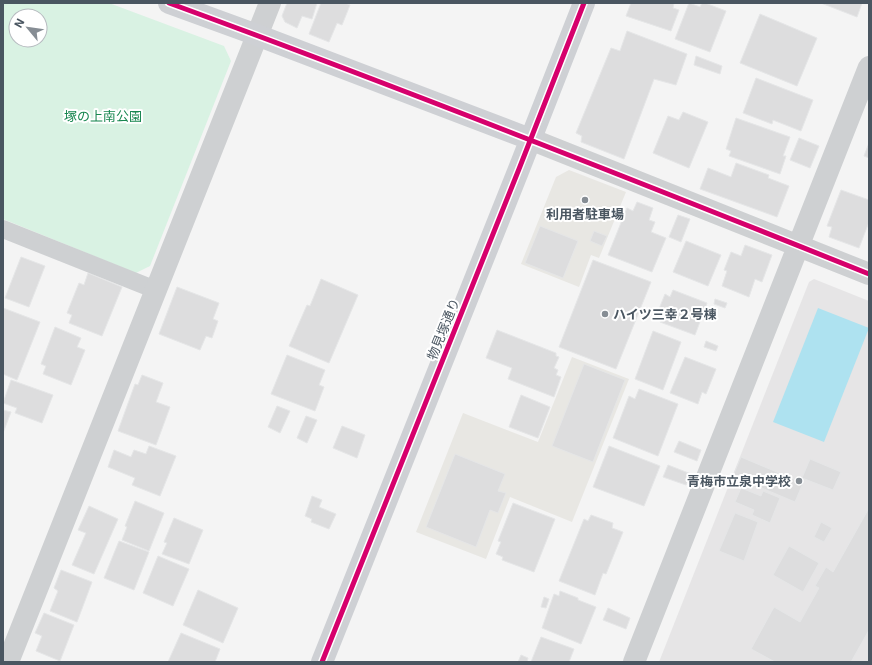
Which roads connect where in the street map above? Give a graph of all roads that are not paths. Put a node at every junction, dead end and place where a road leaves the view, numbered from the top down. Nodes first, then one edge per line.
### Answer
1 (169, 3) edge
2 (270, 3) edge
3 (584, 3) edge
4 (257, 35) junction
5 (869, 67) edge
6 (530, 139) junction
7 (3, 229) edge
8 (798, 245) junction
9 (869, 274) edge
10 (156, 290) junction
11 (9, 660) edge
12 (322, 662) edge
13 (634, 662) edge

1 - 4 street
2 - 4 street
3 - 6 street, 物見塚通り
4 - 6 street
4 - 10 street
5 - 8 street
6 - 8 street
6 - 12 street, 物見塚通り
7 - 10 lane
8 - 9 street
8 - 13 street
10 - 11 street

